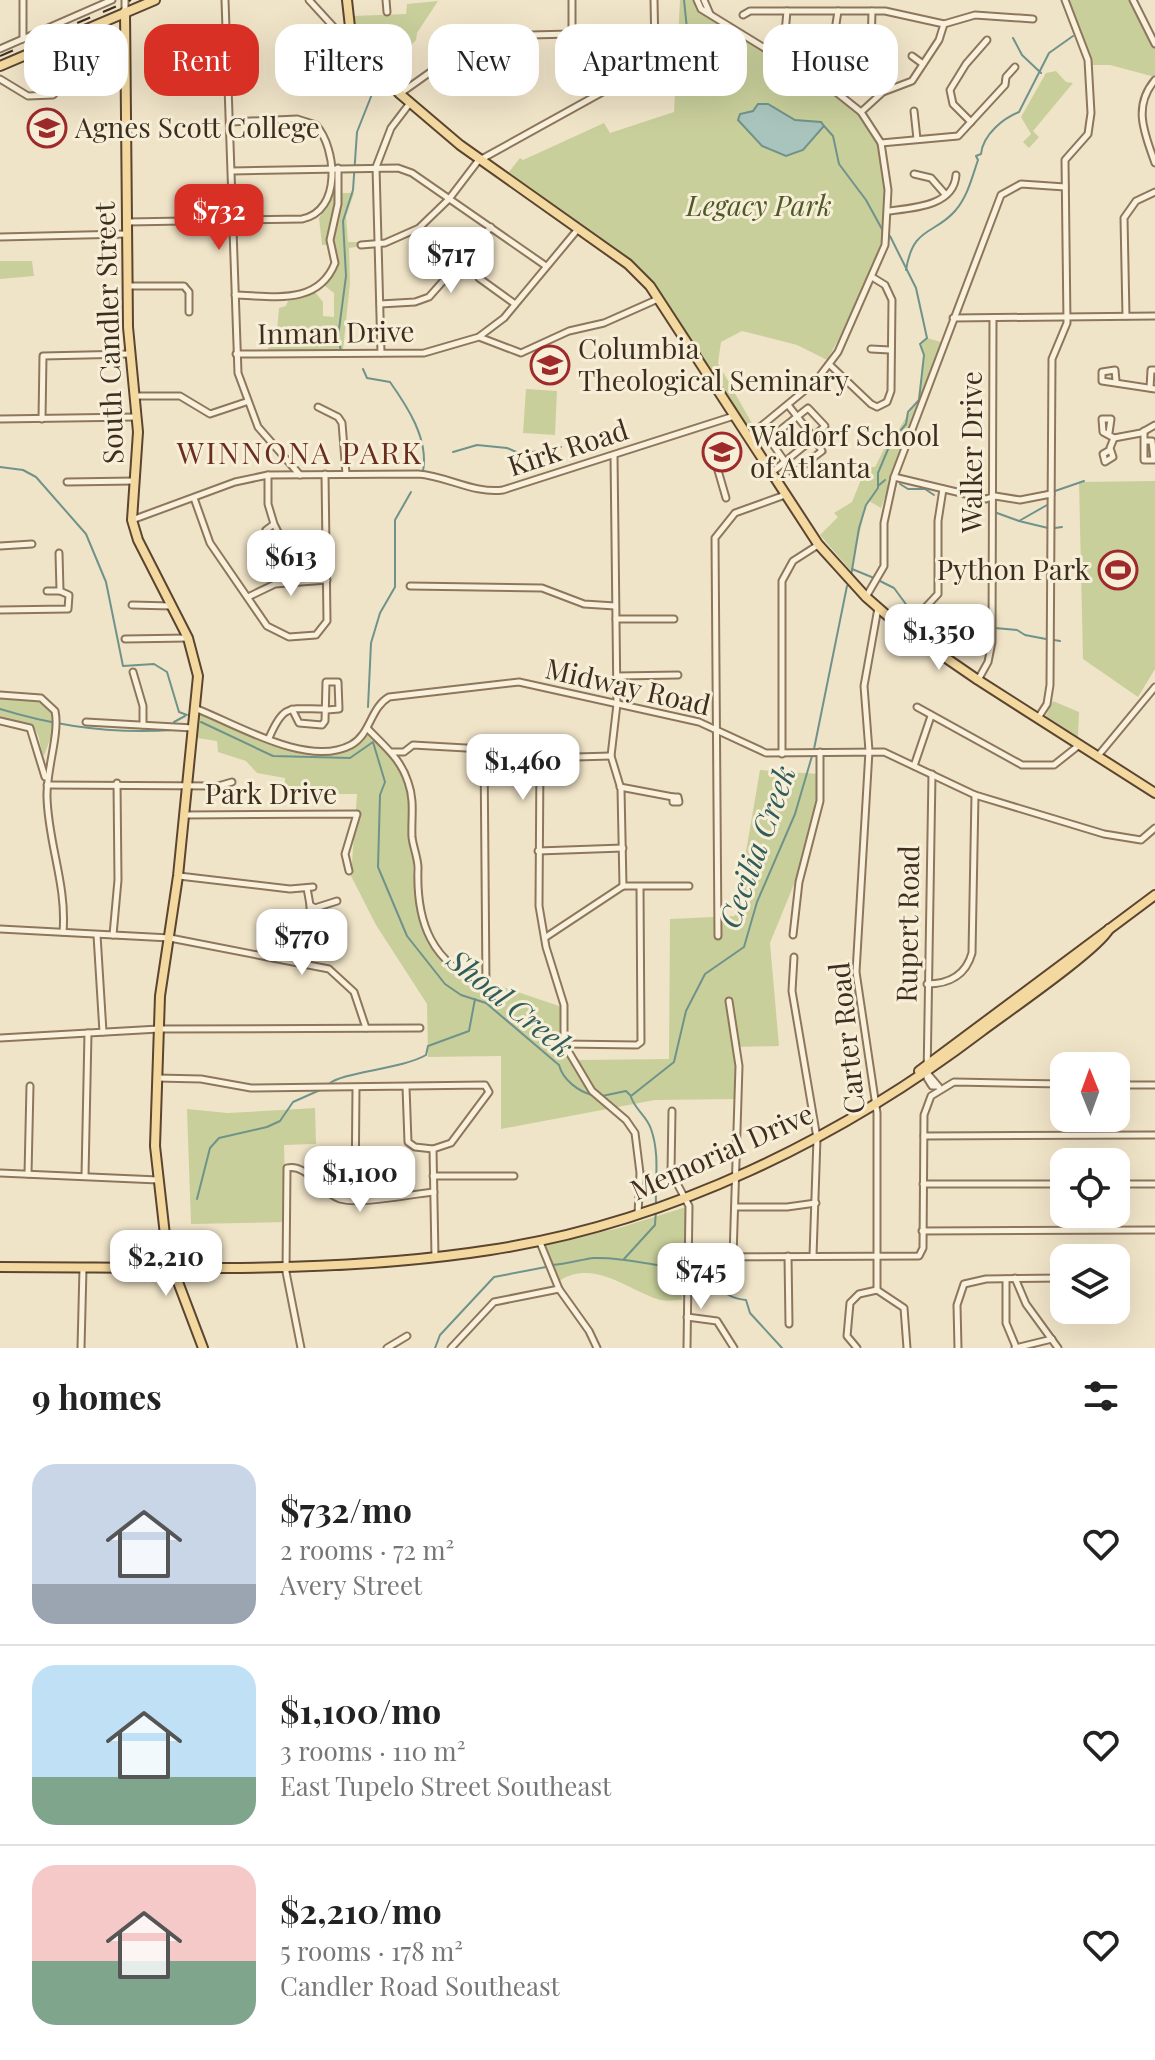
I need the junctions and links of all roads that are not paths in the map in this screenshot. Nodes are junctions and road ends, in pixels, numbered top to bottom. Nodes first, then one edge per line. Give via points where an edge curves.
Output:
1 (23, 0) edge
2 (112, 0) edge
3 (155, 0) edge
4 (225, 0) edge
5 (309, 0) edge
6 (347, 0) edge
7 (386, 0) edge
8 (572, 0) edge
9 (654, 0) edge
10 (697, 0) edge
11 (704, 0) edge
12 (1065, 0) edge
13 (1133, 0) edge
14 (124, 4) edge
15 (787, 11) junction
16 (838, 11) junction
17 (872, 11) junction
18 (387, 12) dead end
19 (710, 15) junction
20 (743, 15) dead end
21 (1033, 19) dead end
22 (90, 24) edge
23 (331, 24) edge
24 (348, 24) edge
25 (786, 24) edge
26 (836, 24) edge
27 (872, 24) edge
28 (944, 24) junction
29 (23, 39) junction
30 (987, 40) dead end
31 (1155, 44) edge
32 (763, 46) edge
33 (0, 49) edge
34 (24, 56) edge
35 (912, 56) dead end
36 (923, 64) junction
37 (3, 65) edge
38 (1015, 67) dead end
39 (0, 79) edge
40 (1155, 80) edge
41 (412, 85) edge
42 (24, 94) edge
43 (402, 96) edge
44 (841, 96) edge
45 (410, 103) junction
46 (914, 111) dead end
47 (861, 112) junction
48 (231, 122) junction
49 (971, 122) junction
50 (917, 139) junction
51 (881, 143) junction
52 (481, 159) junction
53 (1155, 163) edge
54 (376, 167) junction
55 (338, 168) junction
56 (330, 169) junction
57 (232, 171) junction
58 (914, 174) dead end
59 (956, 175) dead end
60 (1065, 187) junction
61 (1155, 192) edge
62 (945, 194) junction
63 (449, 199) junction
64 (889, 211) junction
65 (233, 220) junction
66 (127, 222) junction
67 (491, 227) junction
68 (579, 228) junction
69 (127, 234) junction
70 (0, 237) edge
71 (377, 243) junction
72 (361, 245) dead end
73 (546, 266) junction
74 (872, 277) junction
75 (479, 278) dead end
76 (128, 286) junction
77 (235, 295) junction
78 (659, 299) junction
79 (380, 304) junction
80 (515, 304) junction
81 (189, 312) dead end
82 (1126, 316) junction
83 (1155, 316) edge
84 (1067, 317) junction
85 (953, 318) junction
86 (993, 318) junction
87 (479, 337) junction
88 (871, 349) dead end
89 (890, 350) junction
90 (381, 353) junction
91 (129, 354) junction
92 (236, 354) junction
93 (830, 365) junction
94 (1155, 370) edge
95 (1116, 381) dead end
96 (1153, 389) edge
97 (134, 396) junction
98 (246, 402) junction
99 (788, 405) junction
100 (318, 407) dead end
101 (734, 416) junction
102 (798, 416) junction
103 (136, 417) junction
104 (0, 419) edge
105 (42, 419) junction
106 (1155, 425) edge
107 (1144, 431) junction
108 (748, 437) junction
109 (814, 437) junction
110 (1144, 441) dead end
111 (1110, 450) dead end
112 (614, 455) junction
113 (288, 462) junction
114 (783, 463) junction
115 (717, 467) dead end
116 (771, 473) junction
117 (325, 474) junction
118 (346, 474) junction
119 (268, 475) junction
120 (283, 475) junction
121 (300, 475) junction
122 (894, 477) junction
123 (135, 481) junction
124 (67, 482) dead end
125 (943, 489) junction
126 (1051, 494) junction
127 (785, 495) junction
128 (194, 498) junction
129 (726, 498) dead end
130 (992, 498) junction
131 (132, 520) junction
132 (274, 524) dead end
133 (32, 544) dead end
134 (818, 544) junction
135 (0, 546) edge
136 (59, 553) dead end
137 (327, 580) junction
138 (410, 586) dead end
139 (47, 591) dead end
140 (60, 591) junction
141 (248, 597) junction
142 (866, 597) junction
143 (132, 605) dead end
144 (172, 606) junction
145 (615, 606) junction
146 (878, 608) junction
147 (0, 610) edge
148 (616, 619) junction
149 (674, 619) dead end
150 (898, 625) junction
151 (188, 638) junction
152 (125, 639) dead end
153 (133, 672) dead end
154 (678, 675) dead end
155 (617, 676) junction
156 (978, 680) junction
157 (1155, 687) edge
158 (0, 695) edge
159 (617, 704) junction
160 (917, 707) dead end
161 (292, 709) junction
162 (325, 709) junction
163 (931, 716) junction
164 (195, 718) junction
165 (1037, 719) junction
166 (0, 721) edge
167 (86, 722) dead end
168 (143, 725) junction
169 (715, 728) junction
170 (368, 729) junction
171 (269, 738) junction
172 (1078, 746) junction
173 (484, 751) junction
174 (521, 751) dead end
175 (869, 751) junction
176 (392, 752) junction
177 (820, 752) junction
178 (782, 754) junction
179 (611, 756) junction
180 (1097, 758) junction
181 (914, 766) junction
182 (932, 774) junction
183 (232, 782) dead end
184 (117, 783) junction
185 (188, 784) junction
186 (47, 785) junction
187 (620, 787) junction
188 (1155, 793) edge
189 (975, 795) junction
190 (673, 797) dead end
191 (185, 815) junction
192 (1155, 828) edge
193 (623, 848) junction
194 (538, 851) junction
195 (349, 871) dead end
196 (178, 876) junction
197 (623, 886) junction
198 (689, 886) dead end
199 (640, 887) junction
200 (1155, 895) edge
201 (337, 901) dead end
202 (0, 929) edge
203 (63, 932) junction
204 (97, 935) junction
205 (113, 935) junction
206 (793, 935) dead end
207 (718, 936) dead end
208 (546, 937) junction
209 (170, 938) junction
210 (794, 957) dead end
211 (927, 984) junction
212 (729, 1001) dead end
213 (366, 1028) junction
214 (420, 1028) dead end
215 (159, 1029) junction
216 (103, 1032) junction
217 (88, 1033) junction
218 (0, 1038) edge
219 (564, 1044) junction
220 (927, 1070) junction
221 (157, 1078) junction
222 (1050, 1084) edge
223 (1130, 1085) edge
224 (1155, 1085) edge
225 (30, 1086) dead end
226 (406, 1087) junction
227 (938, 1087) junction
228 (356, 1088) junction
229 (876, 1103) junction
230 (672, 1111) dead end
231 (1155, 1135) edge
232 (924, 1136) junction
233 (817, 1138) junction
234 (433, 1149) junction
235 (0, 1173) edge
236 (28, 1174) junction
237 (85, 1176) junction
238 (433, 1176) junction
239 (514, 1176) dead end
240 (736, 1177) junction
241 (158, 1180) junction
242 (923, 1184) junction
243 (1050, 1184) edge
244 (1130, 1184) edge
245 (1155, 1184) edge
246 (434, 1192) junction
247 (683, 1198) junction
248 (355, 1200) junction
249 (816, 1203) junction
250 (735, 1207) junction
251 (638, 1215) junction
252 (1155, 1230) edge
253 (922, 1231) junction
254 (539, 1240) junction
255 (788, 1256) junction
256 (813, 1256) junction
257 (876, 1256) junction
258 (435, 1257) junction
259 (687, 1257) junction
260 (733, 1257) junction
261 (287, 1265) junction
262 (0, 1267) edge
263 (83, 1267) junction
264 (172, 1268) junction
265 (1015, 1278) junction
266 (1050, 1278) edge
267 (1006, 1279) junction
268 (559, 1289) junction
269 (877, 1290) junction
270 (687, 1317) junction
271 (789, 1324) dead end
272 (407, 1336) dead end
273 (1052, 1339) junction
274 (81, 1348) edge
275 (203, 1348) edge
276 (301, 1348) edge
277 (387, 1348) edge
278 (451, 1348) edge
279 (597, 1348) edge
280 (687, 1348) edge
281 (734, 1348) edge
282 (857, 1348) edge
283 (907, 1348) edge
284 (958, 1348) edge
285 (1015, 1348) edge
286 (1058, 1348) edge

1 - 29 street
2 - 29 street
3 - 14 main road
4 - 48 street
5 - 23 street
6 - 24 main road
7 - 18 street
8 - 41 street via 572,34 481,36
9 - 52 street via 655,49 646,68
10 - 19 street
11 - 19 street
12 - 60 street via 1088,60 1091,113 1088,134 1065,160
13 - 31 street
14 - 22 main road
14 - 66 main road, South Candler Street
15 - 16 street
15 - 20 street
15 - 25 street
16 - 17 street
16 - 26 street
17 - 27 street
17 - 28 street
19 - 32 street
21 - 28 street via 975,15
28 - 36 street
29 - 33 street
30 - 49 street via 950,90 953,104
34 - 37 main road
35 - 36 street
36 - 47 street via 909,84 883,92
38 - 49 street
39 - 42 street
40 - 53 street via 1146,90 1142,111
43 - 45 main road
44 - 47 street
45 - 52 main road
45 - 54 street via 391,128
46 - 50 street
47 - 51 street
48 - 56 street via 306,120 323,133
48 - 57 street
49 - 50 street via 958,136
50 - 51 street
51 - 64 street
52 - 63 street
52 - 68 main road
54 - 55 street
54 - 63 street via 412,173
54 - 71 street
55 - 56 street
55 - 77 street via 338,204 330,233 335,263 326,281 301,296
56 - 57 street
56 - 65 street via 329,199 311,217
57 - 65 street
58 - 62 street via 931,178
59 - 62 street
60 - 84 street
60 - 85 street via 1021,184 1004,190
61 - 82 street via 1136,201 1124,218
62 - 64 street via 931,204
63 - 67 street
63 - 71 street via 419,228
64 - 74 street via 888,233
65 - 66 street
65 - 77 street
66 - 69 main road, South Candler Street
67 - 73 street
67 - 79 street via 429,297
68 - 73 street
68 - 78 main road via 639,273
69 - 70 street
69 - 76 main road, South Candler Street
71 - 72 street
71 - 79 street
73 - 80 street
74 - 89 street via 885,285 892,300
74 - 93 street
75 - 80 street
76 - 81 street via 184,286
76 - 91 main road, South Candler Street
77 - 92 street
78 - 87 street via 521,353
78 - 101 main road
79 - 90 street
80 - 87 street
82 - 83 street
82 - 84 street
84 - 86 street
84 - 126 street via 1052,359
85 - 86 street
85 - 122 street
86 - 130 street, Walker Drive
87 - 90 street, Inman Drive via 424,353
88 - 89 street
89 - 93 street via 889,397 877,407
90 - 92 street, Inman Drive
91 - 97 main road, South Candler Street
91 - 105 street via 43,356
92 - 98 street
93 - 99 street
94 - 96 street
95 - 96 street
97 - 98 street via 180,396 210,414
97 - 103 main road, South Candler Street
98 - 113 street via 258,427
99 - 102 street
99 - 108 street
100 - 118 street via 342,423
101 - 108 main road
101 - 112 street, Kirk Road
102 - 109 street
102 - 109 street via 810,408 824,424
102 - 114 street via 769,439
103 - 105 street
103 - 123 main road, South Candler Street
104 - 105 street
106 - 107 street
107 - 110 street
107 - 111 street via 1112,435
108 - 116 main road
109 - 114 street
109 - 114 street via 822,451 793,473
112 - 118 street, Kirk Road via 493,491 434,475
112 - 145 street
113 - 120 street
113 - 121 street
114 - 116 street
115 - 129 street
116 - 127 main road
117 - 118 street, Kirk Road
117 - 121 street, Kirk Road
117 - 137 street
119 - 120 street, Kirk Road
119 - 128 street, Kirk Road
119 - 132 street
120 - 121 street, Kirk Road
122 - 125 street
122 - 142 street via 884,523 884,566
123 - 124 street
123 - 131 main road, South Candler Street
125 - 130 street
125 - 150 street via 938,594
126 - 130 street
126 - 165 street via 1050,685
127 - 134 main road
127 - 169 street via 735,513 715,538
128 - 131 street, Kirk Road
128 - 141 street via 210,543
130 - 156 street, Walker Drive via 992,650
131 - 144 main road, South Candler Street
133 - 135 street
134 - 142 main road
134 - 178 street via 793,561 782,581
136 - 140 street
137 - 141 street via 267,586
137 - 141 street via 327,621 316,635 278,634
138 - 145 street via 542,588 584,604
139 - 140 street
140 - 147 street via 69,595 68,609
142 - 146 main road
143 - 144 street
144 - 151 main road, South Candler Street
145 - 148 street
146 - 150 main road
146 - 175 street, Carter Road via 864,686
148 - 149 street
148 - 155 street
150 - 156 main road
151 - 152 street
151 - 164 main road, South Candler Street via 197,663
153 - 168 street
154 - 155 street
155 - 159 street
156 - 165 main road
157 - 180 street
158 - 186 street via 37,697 53,707 57,720
159 - 169 street, Midway Road
159 - 170 street, Midway Road via 503,683 389,697 377,707
159 - 179 street
160 - 163 street
161 - 162 street
161 - 162 street via 296,722 309,726 324,723
161 - 171 street via 279,715
162 - 162 street via 339,706 338,682 326,682
163 - 172 street via 1022,765 1054,765
163 - 181 street
164 - 168 street, Midway Road via 174,727
164 - 171 street, Midway Road
164 - 185 main road, South Candler Street
165 - 172 main road
166 - 186 street via 30,728
167 - 168 street, Midway Road
169 - 178 street, Midway Road via 766,753
169 - 207 street
170 - 171 street, Midway Road via 351,745 306,753
170 - 176 street
172 - 180 main road
173 - 174 street
173 - 176 street via 413,745
173 - 176 street via 486,984 463,974 441,955 422,920 416,897 412,798
175 - 177 street, Midway Road
175 - 181 street, Midway Road
175 - 229 street, Carter Road via 856,972
177 - 178 street, Midway Road
177 - 206 street via 820,801 799,882
179 - 187 street
179 - 194 street via 540,758
180 - 188 main road
181 - 182 street, Midway Road
182 - 189 street, Midway Road
182 - 211 street, Rupert Road
183 - 185 street
184 - 185 street
184 - 186 street
184 - 205 street
185 - 191 main road, South Candler Street
186 - 203 street via 64,893
187 - 190 street
187 - 193 street
189 - 192 street, Midway Road via 1120,837 1144,840
189 - 211 street via 972,953 961,974
191 - 195 street, Park Drive via 357,814 345,854
191 - 196 main road, South Candler Street
193 - 194 street
193 - 197 street
194 - 208 street via 539,906
196 - 201 street via 310,887 312,906
196 - 209 main road, South Candler Street
197 - 199 street
197 - 208 street
198 - 199 street
199 - 219 street via 641,1042
200 - 220 main road, Memorial Drive
202 - 203 street
203 - 204 street
204 - 205 street
204 - 216 street
205 - 209 street
208 - 219 street via 564,1005
209 - 213 street via 335,971 354,992
209 - 215 main road, South Candler Street
210 - 233 street via 792,991
211 - 220 street, Rupert Road
212 - 240 street via 739,1066
213 - 214 street
213 - 215 street
215 - 216 street
215 - 221 main road, South Candler Street
216 - 217 street
217 - 218 street
217 - 237 street
219 - 251 street via 596,1096 635,1133
220 - 227 street via 932,1086
220 - 229 main road, Memorial Drive
221 - 228 street via 251,1088
221 - 241 main road, South Candler Street
222 - 227 street via 960,1082
223 - 224 street
225 - 236 street
226 - 228 street
226 - 234 street via 408,1142
226 - 234 street via 485,1085 488,1097 451,1143
227 - 232 street via 926,1104
228 - 248 street
229 - 233 main road, Memorial Drive
229 - 257 street, Carter Road
230 - 247 street via 671,1172
231 - 232 street
232 - 242 street
233 - 240 main road, Memorial Drive
233 - 249 street
234 - 238 street
235 - 236 street
236 - 237 street
237 - 241 street
238 - 239 street
238 - 246 street
240 - 247 main road, Memorial Drive
240 - 250 street
241 - 264 main road, South Candler Street
242 - 243 street
242 - 253 street
244 - 245 street
246 - 248 street
246 - 258 street
247 - 251 main road, Memorial Drive
247 - 259 street via 689,1206
248 - 261 street via 335,1197 296,1167 285,1170
249 - 250 street
249 - 256 street
250 - 260 street
251 - 254 main road, Memorial Drive
252 - 253 street
253 - 257 street via 921,1255
254 - 258 main road, Memorial Drive
254 - 268 street
255 - 256 street
255 - 260 street
255 - 271 street
256 - 257 street
257 - 269 street, Carter Road
258 - 261 main road, Memorial Drive
259 - 260 street
259 - 270 street
261 - 264 main road, Memorial Drive
261 - 276 street
262 - 263 main road, Memorial Drive
263 - 264 main road, Memorial Drive
263 - 274 street
264 - 275 main road, South Candler Street
265 - 266 street
265 - 267 street
265 - 273 street via 1026,1304
267 - 284 street via 964,1284 957,1305
267 - 285 street via 1006,1323
268 - 278 street via 494,1302
268 - 279 street
269 - 282 street via 859,1294 850,1303 847,1336
269 - 283 street via 904,1308
270 - 280 street
270 - 281 street via 717,1321
272 - 277 street
273 - 285 street
273 - 286 street

